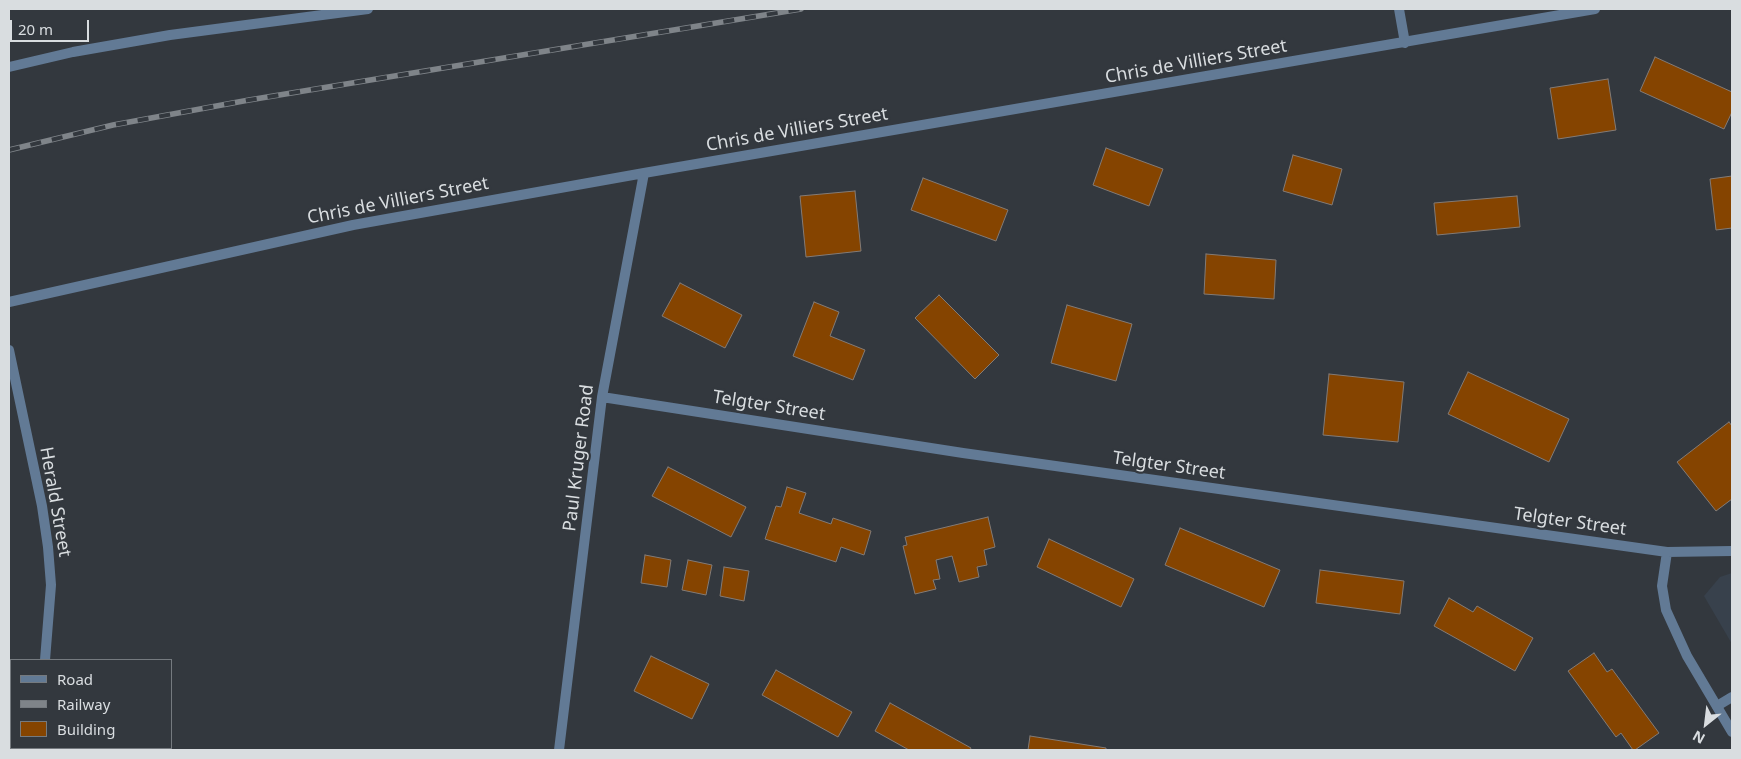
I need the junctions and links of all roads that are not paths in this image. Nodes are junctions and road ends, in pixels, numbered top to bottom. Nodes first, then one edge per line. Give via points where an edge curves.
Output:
1 (368, 9) edge
2 (1399, 9) edge
3 (1595, 9) edge
4 (1405, 42) junction
5 (9, 67) edge
6 (644, 172) junction
7 (9, 302) edge
8 (9, 350) edge
9 (602, 397) junction
10 (1732, 551) edge
11 (1666, 552) junction
12 (45, 659) edge
13 (1732, 697) edge
14 (1717, 706) junction
15 (1732, 732) edge
16 (559, 750) edge

1 - 5 street via 170,36 73,52
2 - 4 street
3 - 4 street, Chris de Villiers Street
4 - 6 street, Chris de Villiers Street
6 - 7 street, Chris de Villiers Street via 352,225
6 - 9 street, Paul Kruger Road
8 - 12 street, Herald Street via 48,547 51,586
9 - 11 street, Telgter Street via 963,453
9 - 16 street, Paul Kruger Road
10 - 11 street, Telgter Street
11 - 14 street via 1662,586 1666,610 1687,656
13 - 14 street
14 - 15 street

